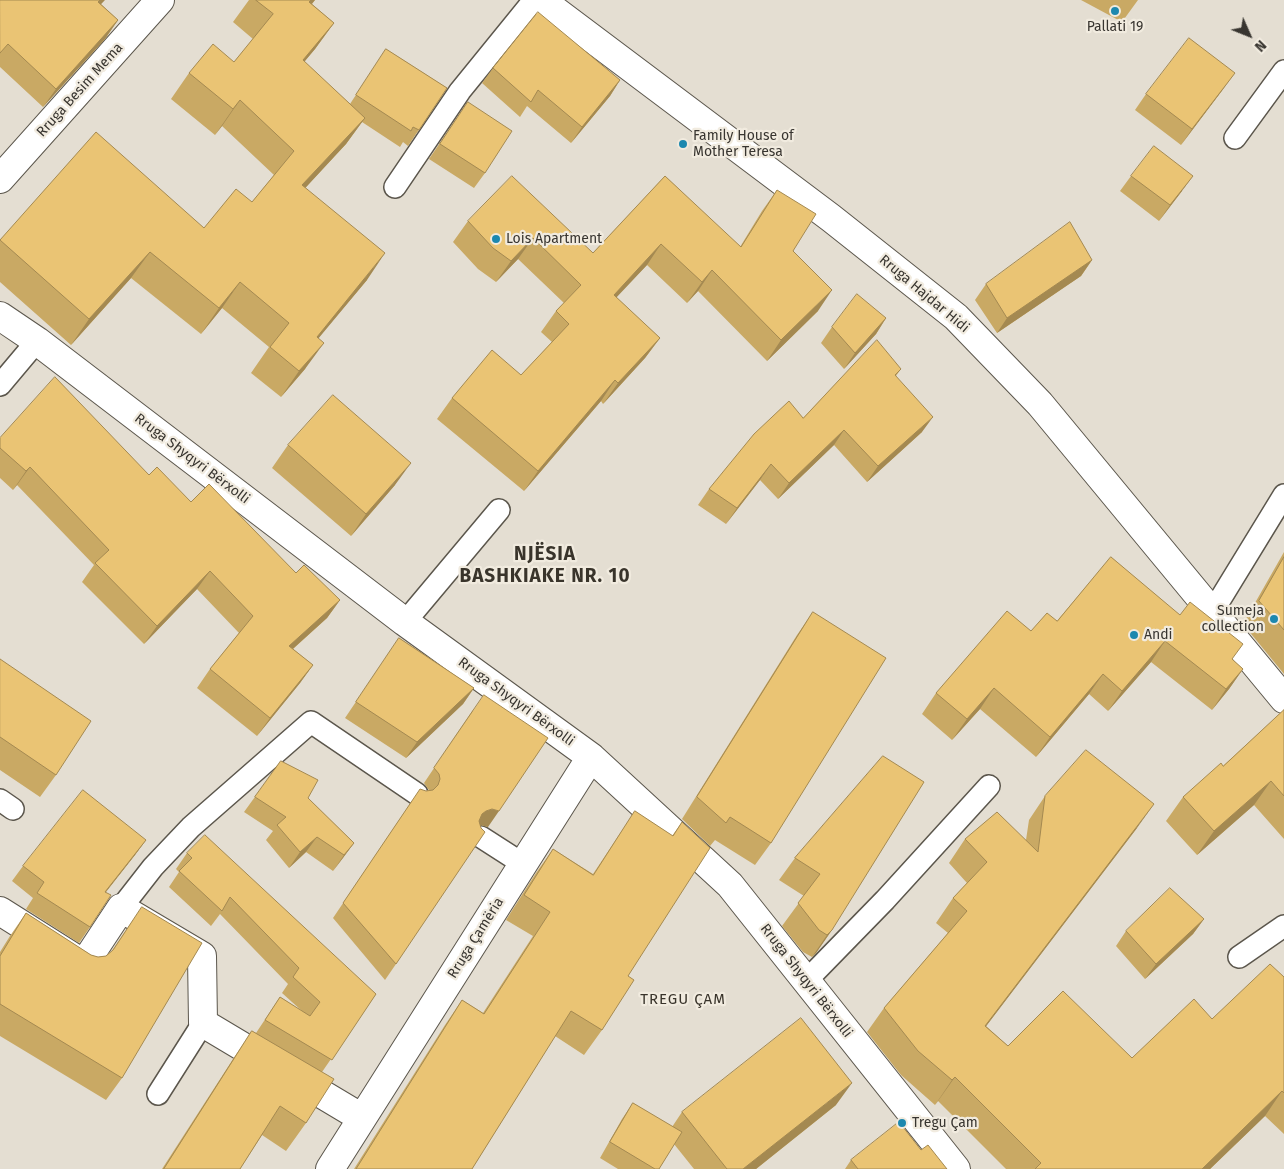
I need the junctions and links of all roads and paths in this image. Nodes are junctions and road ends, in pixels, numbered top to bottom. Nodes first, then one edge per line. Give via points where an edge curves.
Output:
1 (160, 0) edge
2 (534, 0) edge
3 (541, 0) edge
4 (1284, 71) edge
5 (1235, 138) dead end
6 (0, 179) edge
7 (395, 187) dead end
8 (0, 316) edge
9 (37, 341) junction
10 (0, 385) edge
11 (1284, 495) edge
12 (499, 510) dead end
13 (1213, 611) junction
14 (405, 622) junction
15 (1284, 699) edge
16 (591, 757) junction
17 (989, 786) dead end
18 (417, 794) edge
19 (481, 837) edge
20 (523, 864) junction
21 (121, 908) junction
22 (0, 911) edge
23 (1284, 926) edge
24 (1239, 957) dead end
25 (806, 981) junction
26 (203, 1023) junction
27 (158, 1094) dead end
28 (362, 1118) junction
29 (330, 1169) edge
30 (956, 1169) edge

1 - 6 street, Rruga Besim Mema
2 - 7 lane via 460,91
3 - 13 street, Rruga Hajdar Hidi via 831,218 956,317 1040,404
4 - 5 lane
8 - 9 street, Rruga Shyqyri Bërxolli
9 - 10 lane
9 - 14 street, Rruga Shyqyri Bërxolli
11 - 13 lane
12 - 14 lane
13 - 15 street, Rruga Hajdar Hidi
14 - 16 street, Rruga Shyqyri Bërxolli
16 - 20 street, Rruga Çamëria
16 - 25 street, Rruga Shyqyri Bërxolli via 730,885
17 - 25 lane via 886,900
18 - 21 lane via 311,722 191,827 153,867
19 - 20 lane
20 - 28 street, Rruga Çamëria
21 - 22 street via 84,964
21 - 26 street via 202,956
23 - 24 lane
25 - 30 street, Rruga Shyqyri Bërxolli
26 - 27 lane
26 - 28 street
28 - 29 street, Rruga Çamëria

